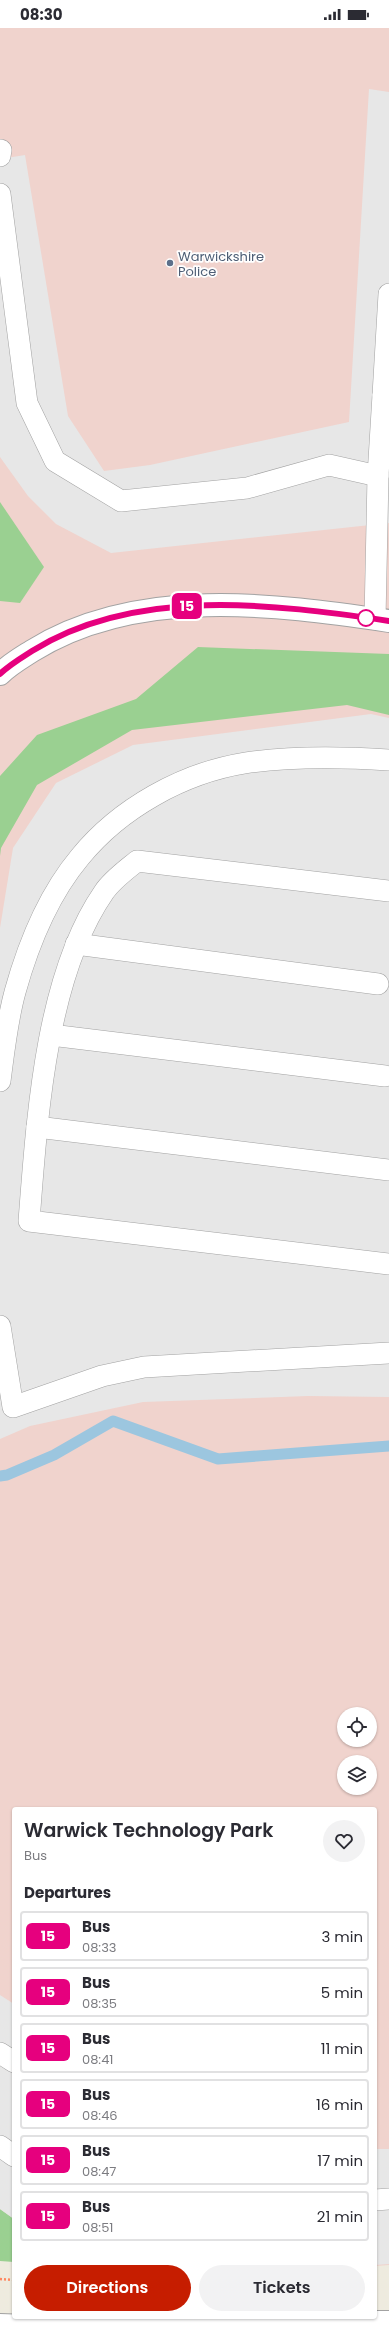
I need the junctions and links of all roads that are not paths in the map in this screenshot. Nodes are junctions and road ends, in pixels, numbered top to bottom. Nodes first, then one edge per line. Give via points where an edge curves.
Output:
1 (0, 194) edge
2 (389, 294) edge
3 (386, 395) edge
4 (378, 476) junction
5 (382, 620) edge
6 (0, 674) edge
7 (389, 760) edge
8 (389, 891) edge
9 (76, 944) junction
10 (378, 984) dead end
11 (51, 1035) junction
12 (385, 1076) dead end
13 (0, 1081) edge
14 (37, 1127) junction
15 (389, 1170) edge
16 (389, 1264) edge
17 (0, 1326) edge
18 (389, 1354) edge
19 (6, 1408) edge
20 (0, 2052) edge
21 (12, 2061) edge
22 (0, 2146) edge
23 (12, 2155) edge
24 (389, 2199) edge
25 (377, 2200) edge
26 (389, 2322) edge
27 (0, 2325) edge

1 - 4 lane via 27,403 55,461 121,501 247,488 329,466
2 - 3 lane
3 - 4 lane
4 - 5 lane
5 - 6 street via 306,609 186,606 111,618 76,629 45,644
7 - 13 lane via 313,758 244,763 182,782 155,795 117,820 80,856 63,880 34,938 21,972 10,1015
8 - 9 lane via 137,860 104,891
9 - 10 lane
9 - 11 lane via 62,985
11 - 12 lane
11 - 14 lane
14 - 15 lane
14 - 16 lane via 29,1221
17 - 19 lane
18 - 19 lane via 144,1367 102,1376
20 - 21 lane
22 - 23 lane
24 - 25 lane
26 - 27 street via 247,2322 136,2330

